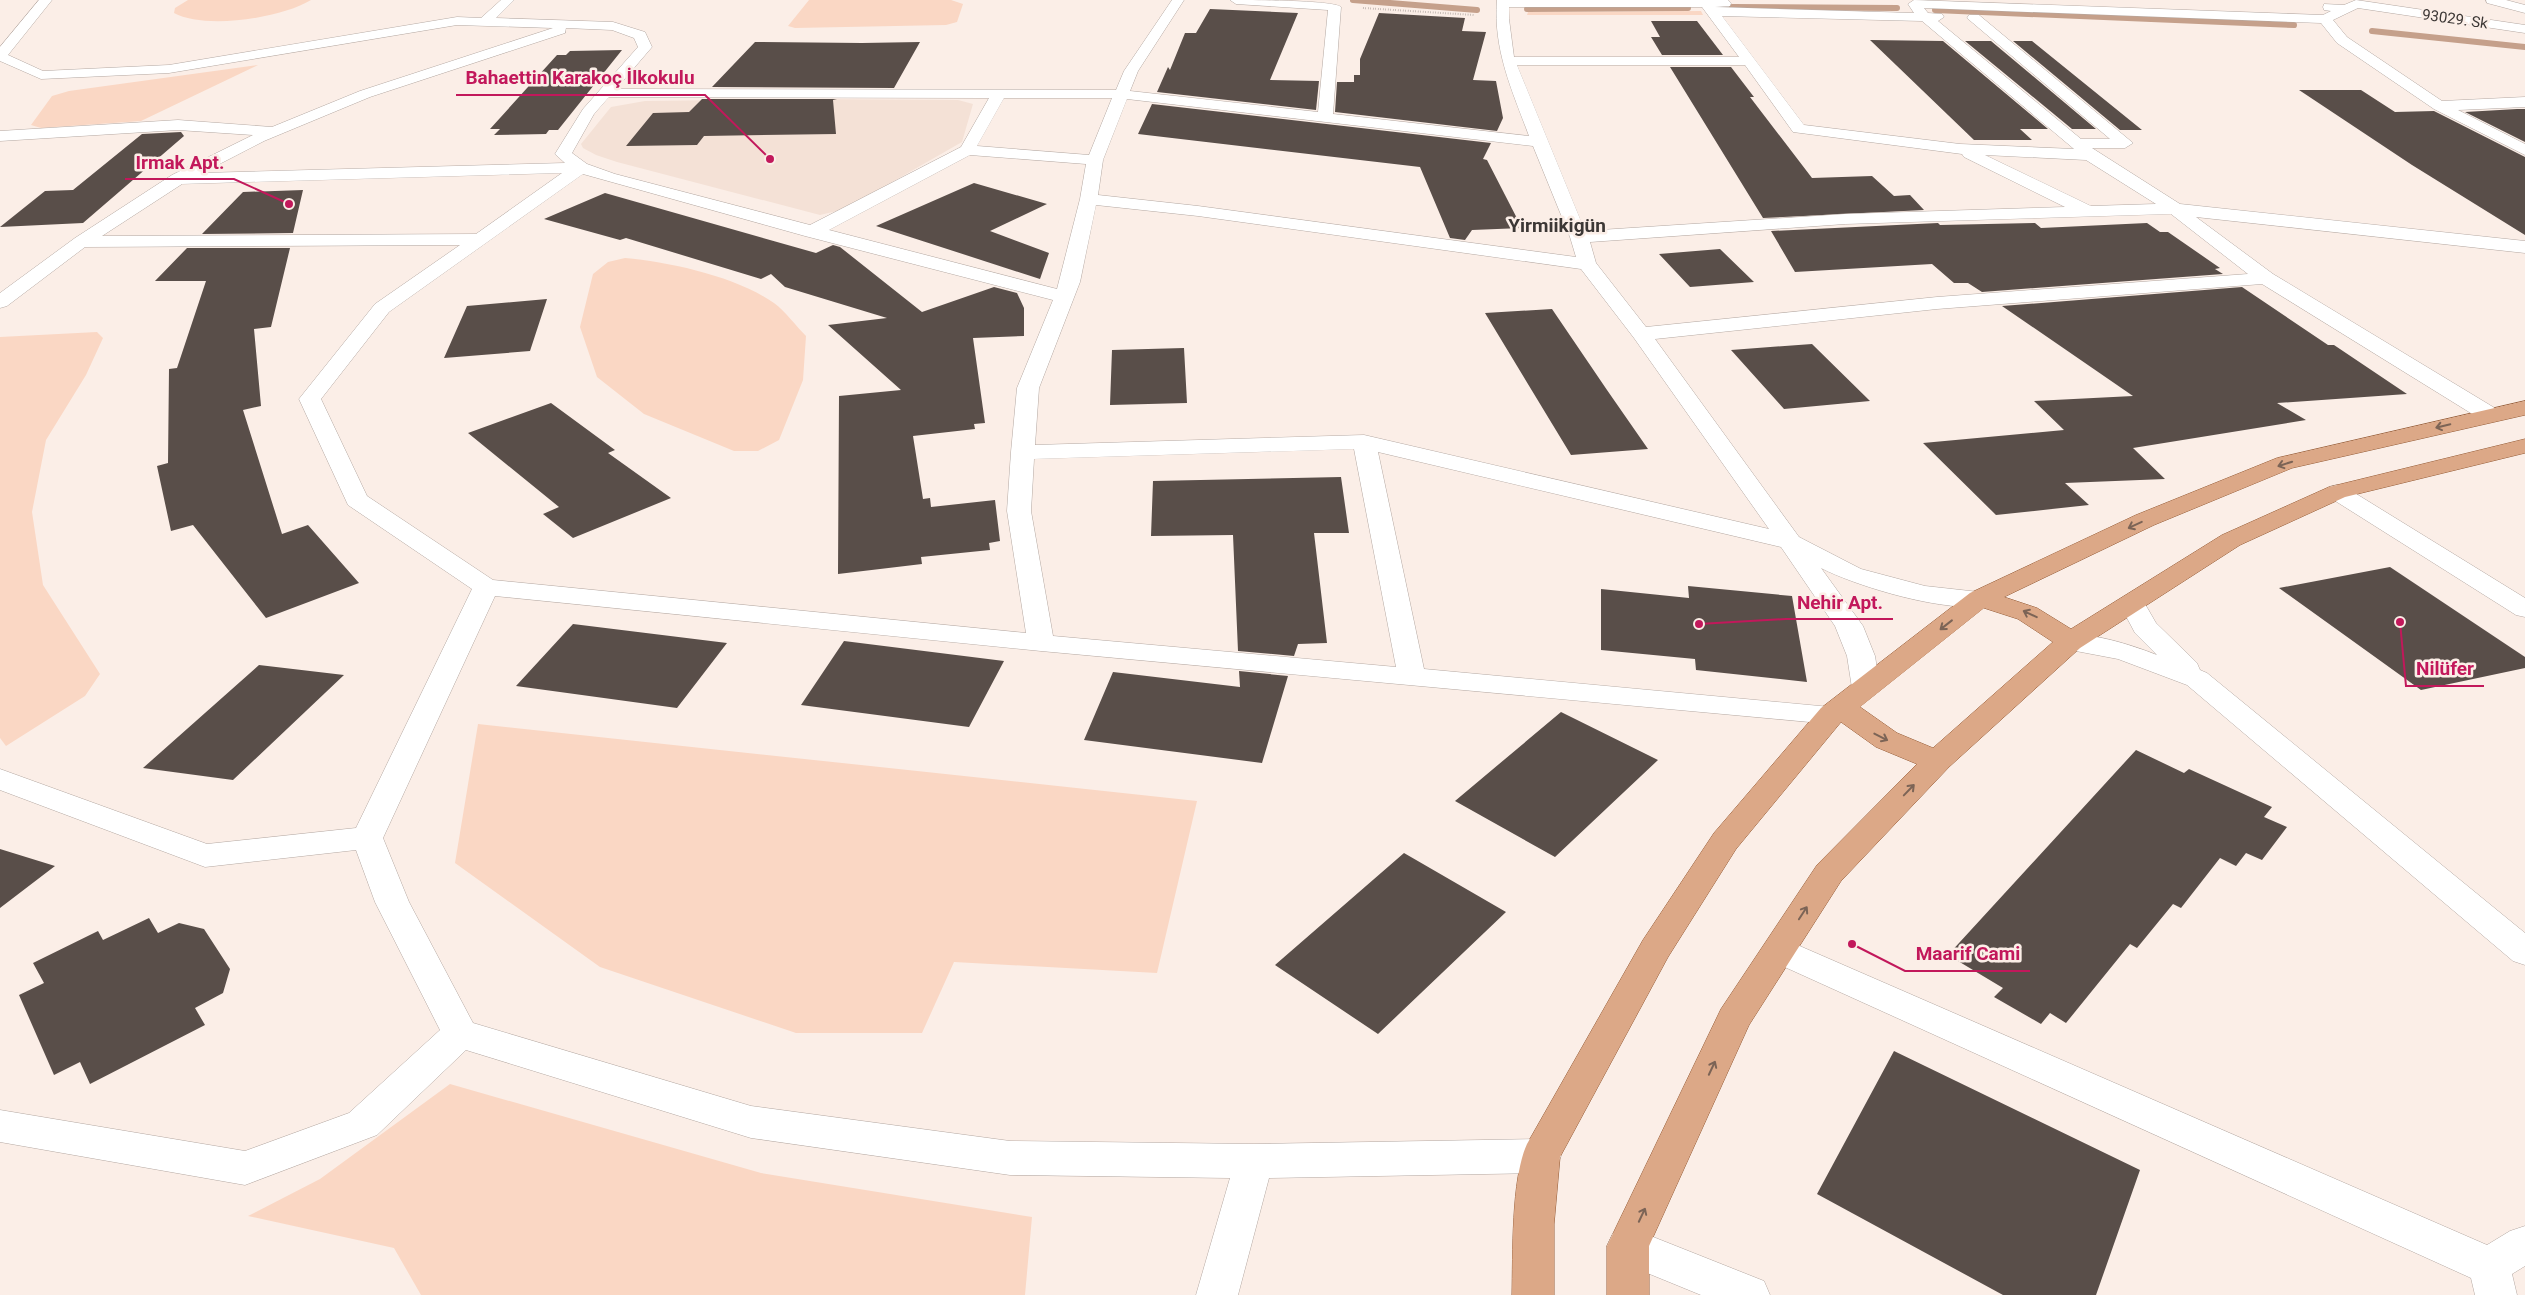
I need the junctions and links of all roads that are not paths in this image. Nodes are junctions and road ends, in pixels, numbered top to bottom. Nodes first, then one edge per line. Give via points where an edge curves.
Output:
1 (46, 0) edge
2 (508, 0) edge
3 (1178, 0) edge
4 (1236, 0) edge
5 (2492, 0) edge
6 (2323, 2) edge
7 (1503, 6) edge
8 (1920, 6) edge
9 (2351, 7) junction
10 (1710, 8) junction
11 (2525, 9) edge
12 (1974, 18) junction
13 (2325, 19) junction
14 (484, 22) junction
15 (576, 25) junction
16 (2525, 29) edge
17 (2335, 32) junction
18 (0, 56) edge
19 (1508, 61) junction
20 (1750, 61) junction
21 (604, 93) junction
22 (999, 94) junction
23 (1121, 94) junction
24 (2525, 102) edge
25 (2439, 106) junction
26 (1325, 118) junction
27 (275, 131) junction
28 (3, 138) edge
29 (1541, 142) junction
30 (2077, 144) junction
31 (967, 150) junction
32 (1960, 150) junction
33 (2525, 150) edge
34 (2090, 155) junction
35 (1095, 160) junction
36 (581, 168) junction
37 (178, 179) junction
38 (1089, 199) junction
39 (2176, 209) junction
40 (2089, 212) junction
41 (811, 232) junction
42 (1580, 237) junction
43 (480, 239) junction
44 (82, 242) junction
45 (2525, 247) edge
46 (1587, 264) junction
47 (2266, 278) junction
48 (1064, 297) junction
49 (0, 302) edge
50 (1641, 334) junction
51 (2525, 408) edge
52 (2490, 415) junction
53 (1364, 442) junction
54 (2525, 446) edge
55 (1023, 452) junction
56 (2337, 492) junction
57 (1790, 542) junction
58 (486, 587) junction
59 (1979, 598) junction
60 (2132, 603) junction
61 (2525, 609) edge
62 (2070, 642) junction
63 (1041, 643) junction
64 (1412, 677) junction
65 (2197, 679) junction
66 (1866, 688) junction
67 (1837, 711) junction
68 (1938, 760) junction
69 (0, 780) edge
70 (367, 838) junction
71 (1779, 950) junction
72 (2525, 952) edge
73 (460, 1034) junction
74 (0, 1126) edge
75 (1540, 1156) junction
76 (1254, 1160) junction
77 (2525, 1244) edge
78 (1628, 1246) junction
79 (2493, 1280) edge
80 (1217, 1295) edge
81 (1533, 1295) edge
82 (1628, 1295) edge
83 (1749, 1295) edge

1 - 18 street
2 - 14 street
3 - 23 street via 1130,71
4 - 26 street via 1335,7
5 - 11 street
6 - 9 street, 93029. Sk
7 - 10 street
7 - 19 street
8 - 10 street
8 - 12 street
8 - 13 street
8 - 30 street
9 - 13 street
9 - 16 street, 93029. Sk
10 - 20 street
12 - 17 street
12 - 30 street via 2125,143
13 - 17 street
14 - 15 street
14 - 18 street via 456,21 169,69 41,75
15 - 21 street via 613,26 640,34 645,47
15 - 27 street via 365,94
17 - 25 street
19 - 20 street
19 - 29 street
20 - 32 street via 1799,129
21 - 22 street
21 - 36 street via 588,112 563,154
22 - 23 street
22 - 31 street
23 - 26 street
23 - 35 street
24 - 25 street
25 - 33 street
26 - 29 street
27 - 28 street via 178,125
27 - 37 street
29 - 42 street
30 - 34 street
31 - 35 street
31 - 41 street
32 - 34 street
32 - 40 street
34 - 39 street
35 - 38 street
36 - 37 street
36 - 41 street
36 - 43 street
37 - 44 street
38 - 46 street
38 - 48 street
39 - 40 street
39 - 45 street
39 - 47 street
40 - 42 street via 1845,219
41 - 48 street
42 - 46 street
43 - 44 street
43 - 58 street via 382,308 310,398 357,500
44 - 49 street
46 - 50 street
47 - 50 street via 1937,304
47 - 52 street
48 - 55 street via 1028,388
50 - 57 street
51 - 52 main road
52 -> 59 main road via 2285,463 2145,520
53 - 55 street
53 - 57 street
53 - 64 street
54 - 56 main road
55 - 63 street via 1019,511
56 - 60 main road via 2231,540
56 - 61 street
57 - 59 street via 1852,574 1923,594
57 - 66 street via 1849,626 1861,656
58 - 63 street
58 - 70 street
62 -> 59 main road via 2046,622 2011,606
59 -> 66 main road
60 - 62 main road
60 - 65 street via 2145,627
62 - 65 street via 2124,652
62 - 68 main road
63 - 64 street
64 - 67 street
65 - 72 street
66 - 67 main road
67 -> 68 main road via 1907,750
67 - 75 main road via 1725,841 1656,949
71 -> 68 main road via 1829,873
69 - 70 street via 205,856
70 - 73 street via 392,902
78 -> 71 main road via 1734,1020
71 - 79 street
73 - 74 street via 363,1124 244,1168
73 - 76 street via 752,1122 1010,1158
75 - 76 street
75 - 81 main road via 1534,1224
76 - 80 street
77 - 79 street
78 - 82 main road
78 - 83 street

